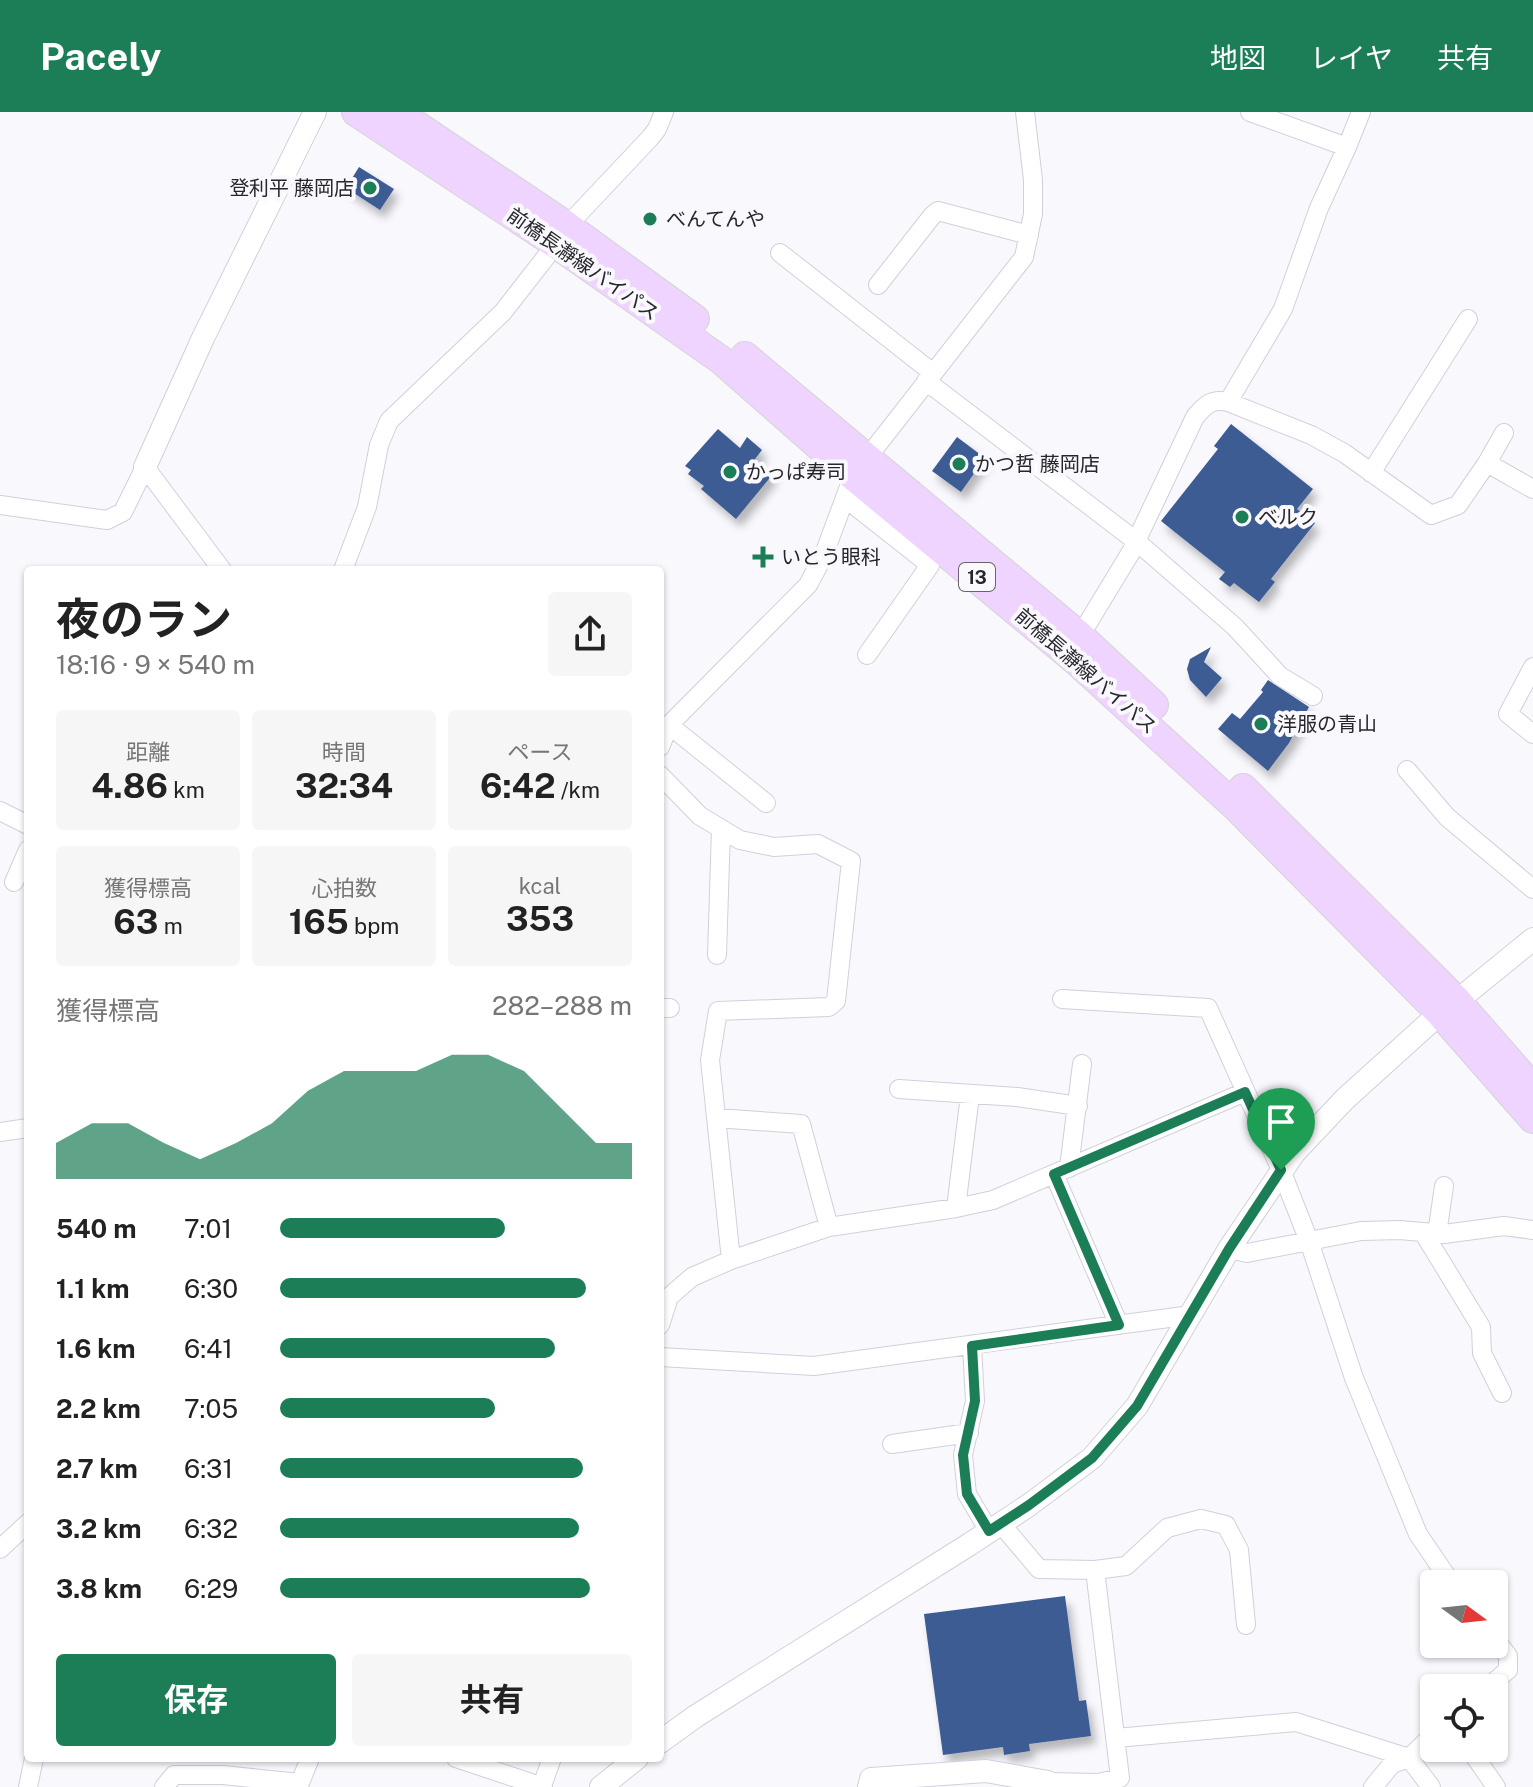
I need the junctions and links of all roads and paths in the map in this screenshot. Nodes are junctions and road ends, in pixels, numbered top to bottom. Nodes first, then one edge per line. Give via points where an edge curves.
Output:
1 (315, 112) edge
2 (356, 112) edge
3 (397, 112) edge
4 (664, 112) edge
5 (1025, 112) edge
6 (1250, 112) edge
7 (1361, 112) edge
8 (1347, 147) junction
9 (562, 235) junction
10 (1029, 235) junction
11 (780, 253) dead end
12 (878, 285) dead end
13 (1468, 319) dead end
14 (929, 377) junction
15 (1228, 402) junction
16 (1504, 433) dead end
17 (1487, 463) junction
18 (145, 467) junction
19 (1371, 473) junction
20 (854, 477) junction
21 (1533, 489) edge
22 (0, 505) edge
23 (1136, 541) junction
24 (219, 566) edge
25 (345, 566) edge
26 (1080, 636) junction
27 (867, 655) dead end
28 (1533, 667) edge
29 (1313, 696) dead end
30 (669, 725) junction
31 (1533, 734) edge
32 (664, 737) edge
33 (1407, 770) dead end
34 (664, 779) edge
35 (766, 803) dead end
36 (0, 811) edge
37 (24, 823) edge
38 (721, 829) junction
39 (24, 859) edge
40 (14, 882) dead end
41 (1533, 889) edge
42 (1533, 939) edge
43 (717, 955) dead end
44 (1062, 999) dead end
45 (1449, 1007) junction
46 (1082, 1064) dead end
47 (1533, 1088) edge
48 (899, 1089) dead end
49 (1245, 1092) junction
50 (970, 1095) junction
51 (1078, 1106) junction
52 (716, 1118) junction
53 (1533, 1119) edge
54 (24, 1129) edge
55 (0, 1132) edge
56 (1281, 1170) junction
57 (1061, 1171) junction
58 (1444, 1186) dead end
59 (956, 1208) junction
60 (829, 1227) junction
61 (1533, 1230) edge
62 (1430, 1233) junction
63 (1309, 1241) junction
64 (1229, 1249) junction
65 (731, 1260) junction
66 (664, 1313) edge
67 (1191, 1315) junction
68 (1119, 1325) junction
69 (972, 1346) junction
70 (664, 1361) edge
71 (1502, 1393) dead end
72 (969, 1433) junction
73 (892, 1444) dead end
74 (24, 1527) edge
75 (995, 1528) junction
76 (0, 1549) edge
77 (1095, 1570) junction
78 (1442, 1570) edge
79 (1246, 1625) dead end
80 (1116, 1738) junction
81 (664, 1739) edge
82 (1420, 1747) edge
83 (1409, 1758) junction
84 (33, 1762) edge
85 (308, 1762) edge
86 (468, 1762) edge
87 (551, 1762) edge
88 (632, 1762) edge
89 (1479, 1762) edge
90 (1049, 1785) edge
91 (28, 1787) edge
92 (164, 1787) edge
93 (542, 1787) edge
94 (602, 1787) edge
95 (869, 1787) edge
96 (1373, 1787) edge
97 (1431, 1787) edge
98 (1496, 1787) edge

1 - 18 street
2 - 9 main road, 前橋長瀞線バイパス / 13
3 - 9 main road, 前橋長瀞線バイパス / 13
4 - 9 street via 650,138
5 - 10 street via 1033,180
6 - 8 street
7 - 8 street
8 - 15 street via 1283,309
9 - 20 main road, 前橋長瀞線バイパス / 13 via 731,345
9 - 25 street via 503,312 389,421 367,507
10 - 12 street via 938,211
10 - 14 street via 1024,257
11 - 14 street
13 - 19 street
14 - 20 street
14 - 23 street
15 - 19 street via 1311,435
15 - 23 street via 1207,403 1195,417
16 - 17 street
17 - 19 street via 1458,505 1431,515
17 - 21 street
18 - 22 street via 123,512 107,520
18 - 24 street
20 - 26 main road, 前橋長瀞線バイパス / 13
20 - 27 street via 930,565
20 - 30 street via 808,585
20 - 45 main road, 前橋長瀞線バイパス / 13 via 1168,742
23 - 26 street
23 - 29 street via 1235,627 1280,676
26 - 45 main road, 前橋長瀞線バイパス / 13 via 1249,793
28 - 31 street via 1508,714
30 - 32 street
30 - 35 street
33 - 41 street via 1447,817
34 - 38 street via 700,816
36 - 37 street
38 - 43 street
38 - 52 street via 740,840 774,847 818,844 851,861 836,1001 829,1007 718,1011 710,1060
39 - 40 street
42 - 45 street
44 - 49 street via 1208,1008
45 - 47 main road, 前橋長瀞線バイパス / 13
45 - 53 main road, 前橋長瀞線バイパス / 13
45 - 56 street via 1345,1099
46 - 51 street
48 - 50 street
49 - 56 street
49 - 57 street
50 - 51 street
50 - 59 street
51 - 57 street
52 - 60 street via 801,1124
52 - 65 street
54 - 55 street
56 - 63 street
56 - 64 street
57 - 59 street via 993,1200
57 - 68 street
58 - 62 street
59 - 60 street
60 - 65 street
61 - 62 street via 1504,1226
62 - 63 street via 1361,1231
62 - 71 street via 1481,1327 1482,1353
63 - 64 street via 1247,1253
63 - 78 street via 1354,1378 1418,1534
64 - 67 street
65 - 66 street via 692,1277 669,1297
67 - 68 street
67 - 75 street via 1137,1406 1092,1458
68 - 69 street
69 - 70 street via 814,1366
69 - 72 street via 975,1401
72 - 73 street
72 - 75 street via 963,1455 967,1494
74 - 76 street
75 - 77 street via 1039,1569
75 - 81 street
77 - 79 street via 1126,1566 1167,1528 1201,1519 1226,1525 1239,1550
77 - 80 street
80 - 83 street via 1296,1722
80 - 90 street via 1120,1778
82 - 83 street
83 - 96 street via 1392,1764
83 - 97 street
84 - 91 street
85 - 92 street via 300,1783 174,1775
86 - 93 street
87 - 93 street
88 - 94 street
89 - 98 street
90 - 95 street via 986,1771 871,1779

